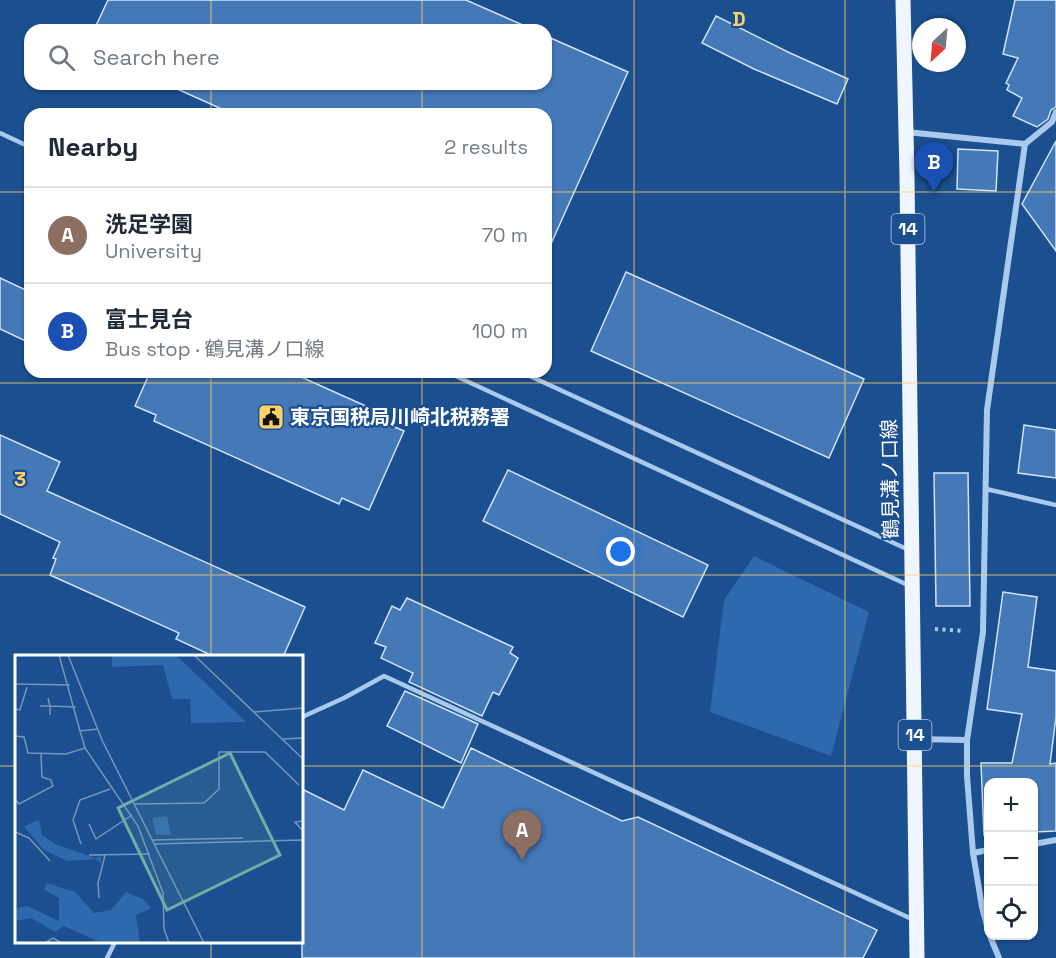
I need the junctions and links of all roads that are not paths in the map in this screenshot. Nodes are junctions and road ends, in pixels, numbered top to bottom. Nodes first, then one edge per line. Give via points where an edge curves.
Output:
1 (903, 0) edge
2 (1056, 112) edge
3 (1054, 122) edge
4 (905, 132) junction
5 (0, 133) edge
6 (24, 144) edge
7 (1025, 144) junction
8 (460, 378) edge
9 (534, 378) edge
10 (986, 489) junction
11 (1056, 505) edge
12 (911, 551) junction
13 (912, 587) junction
14 (303, 717) edge
15 (915, 739) junction
16 (967, 740) junction
17 (1056, 840) edge
18 (1038, 843) edge
19 (984, 851) edge
20 (973, 853) junction
21 (984, 915) edge
22 (917, 921) junction
23 (992, 940) edge
24 (114, 943) edge
25 (107, 958) edge
26 (917, 958) edge
27 (999, 958) edge

1 - 4 main road, 鶴見溝ノ口線 / 14
2 - 3 street
3 - 7 street
4 - 7 street
4 - 12 main road, 鶴見溝ノ口線 / 14
5 - 6 lane
7 - 10 street via 987,410
8 - 13 lane
9 - 12 lane
10 - 11 lane
10 - 16 street via 982,632
12 - 13 main road, 鶴見溝ノ口線 / 14
13 - 15 main road, 鶴見溝ノ口線 / 14
14 - 22 lane via 384,676
15 - 16 street
15 - 22 main road, 鶴見溝ノ口線 / 14
16 - 20 street
17 - 18 street
19 - 20 street
20 - 21 street
22 - 26 main road, 鶴見溝ノ口線 / 14
23 - 27 street
24 - 25 lane

